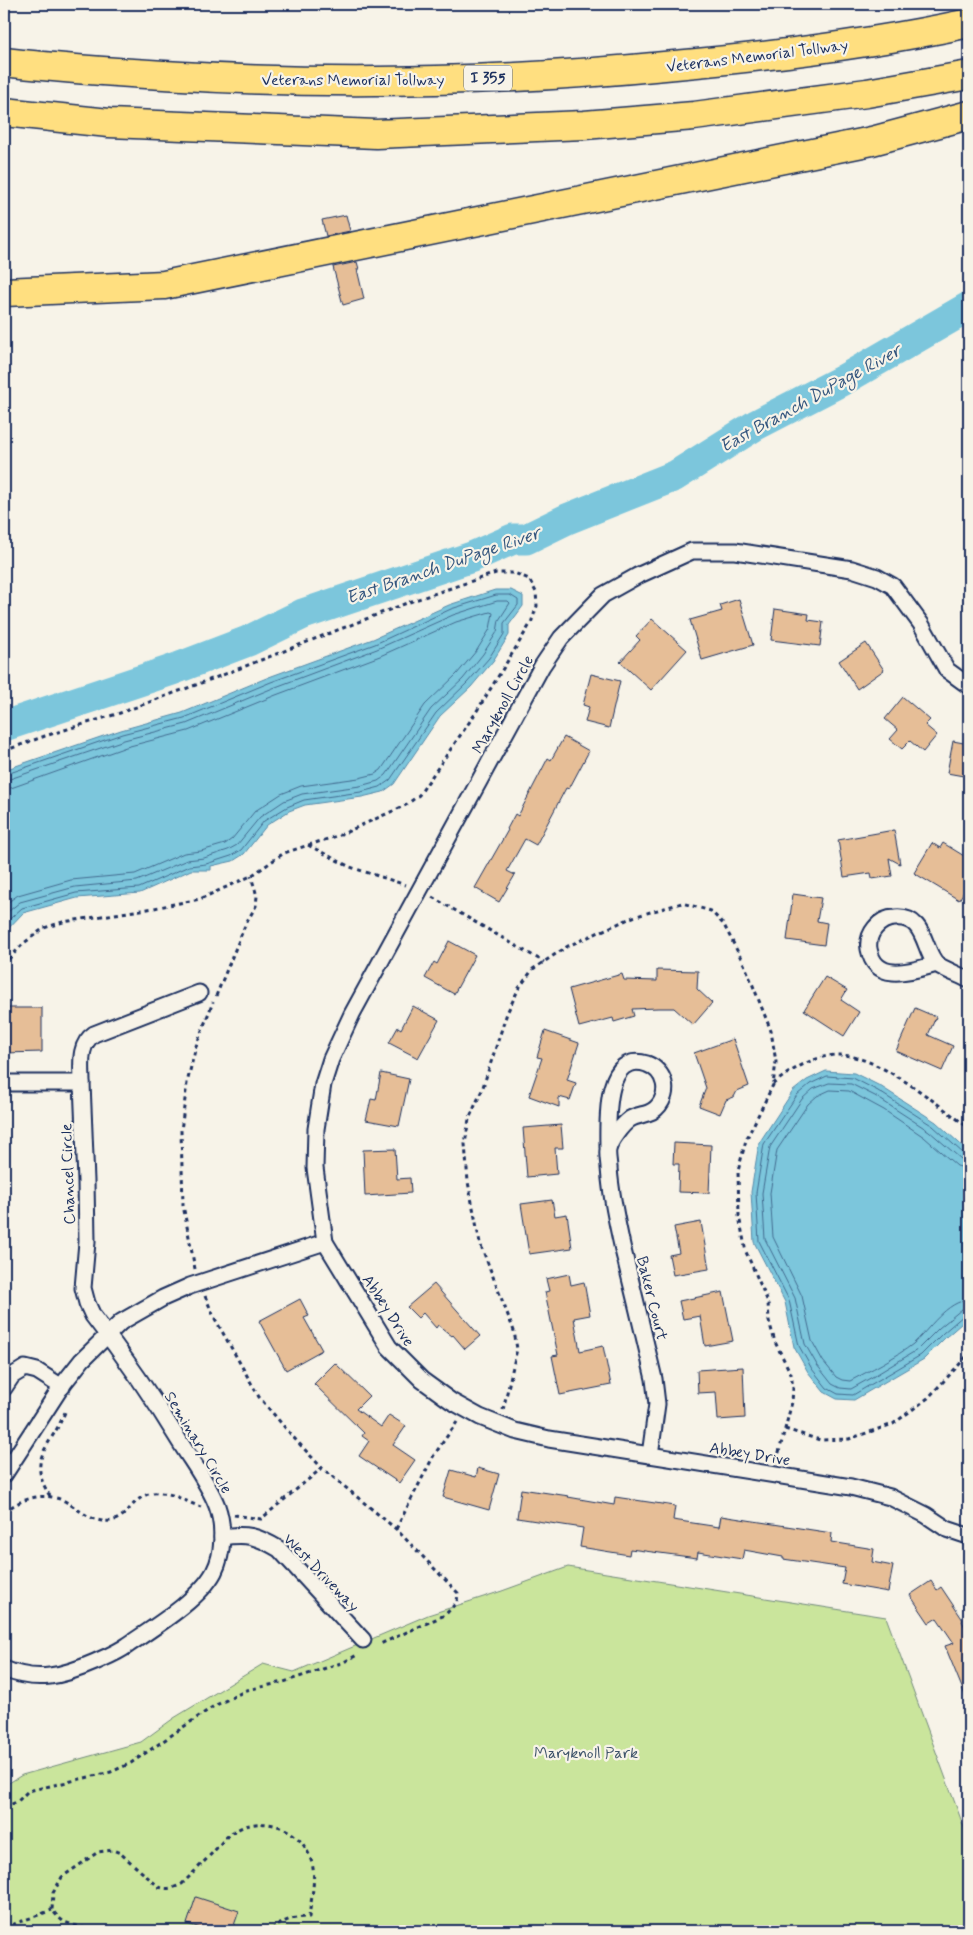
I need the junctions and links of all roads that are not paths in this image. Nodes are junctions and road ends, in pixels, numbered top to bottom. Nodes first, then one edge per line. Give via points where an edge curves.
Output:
1 (969, 23) edge
2 (4, 62) edge
3 (969, 75) edge
4 (4, 112) edge
5 (969, 115) edge
6 (4, 292) edge
7 (969, 686) edge
8 (936, 964) junction
9 (969, 980) edge
10 (199, 993) dead end
11 (4, 1083) edge
12 (82, 1083) junction
13 (608, 1148) junction
14 (324, 1242) junction
15 (108, 1335) junction
16 (62, 1387) junction
17 (4, 1388) edge
18 (650, 1455) junction
19 (4, 1475) edge
20 (969, 1536) edge
21 (222, 1537) junction
22 (367, 1646) road end
23 (5, 1673) edge

1 - 2 highway, Veterans Memorial Tollway / I 355 via 770,56 582,75 322,82 134,73
3 - 4 highway via 867,93 694,116 376,134 119,124
5 - 6 highway via 872,142 164,285
7 - 14 street, Maryknoll Circle via 947,670 921,624 892,586 852,569 762,554 692,551 603,595 561,638 542,666 336,1045 323,1084 316,1129 315,1168
8 - 8 street via 920,931 906,919 888,919 874,929 869,946 871,956 882,969 900,973
8 - 9 street
10 - 12 street, Chancel Circle via 88,1038 82,1049
11 - 12 street
12 - 15 street, Chancel Circle via 86,1190 83,1288 93,1316
13 - 13 street, Baker Court via 631,1119 651,1112 662,1100 665,1092 661,1075 648,1064 631,1063 613,1080
13 - 18 street, Baker Court via 610,1191 654,1379 657,1404
14 - 15 street via 200,1282 121,1322
14 - 18 street, Abbey Drive via 389,1347 422,1380 452,1401 515,1431
15 - 16 street via 82,1360
15 - 21 street, Seminary Circle via 153,1398 209,1489 219,1512
16 - 17 street via 37,1370 25,1368 12,1376
16 - 19 street
18 - 20 street, Abbey Drive via 875,1492 908,1505 947,1529
21 - 22 street, West Driveway via 241,1534 264,1540 278,1549
21 - 23 street, Seminary Circle via 214,1572 195,1595 118,1652 52,1677

